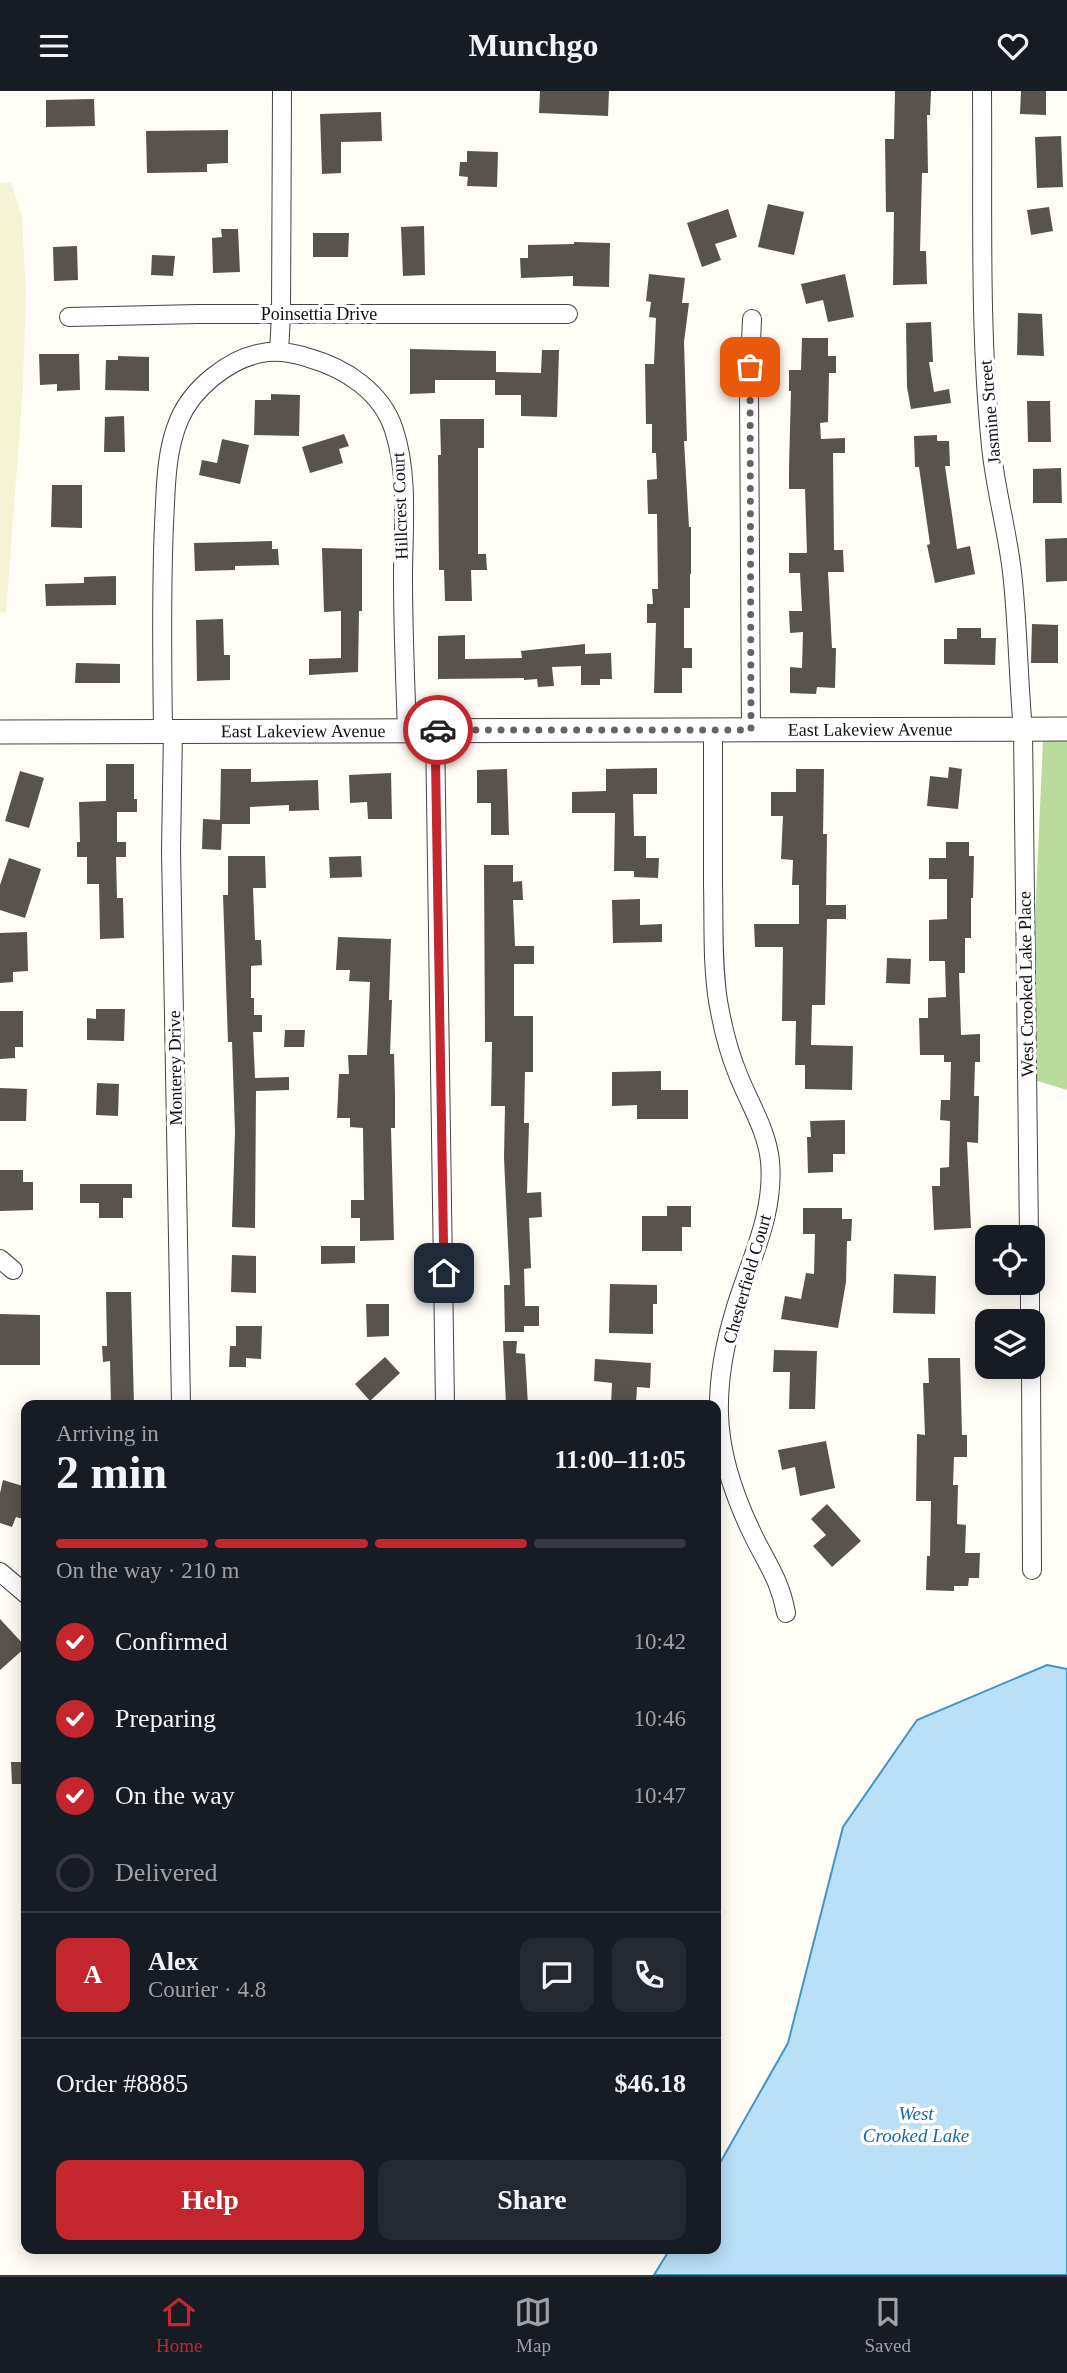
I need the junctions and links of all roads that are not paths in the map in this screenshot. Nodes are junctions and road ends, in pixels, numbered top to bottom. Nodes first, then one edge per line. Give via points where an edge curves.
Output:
1 (282, 91) edge
2 (982, 91) edge
3 (568, 314) dead end
4 (281, 315) junction
5 (69, 317) dead end
6 (752, 319) dead end
7 (279, 352) junction
8 (1067, 729) edge
9 (168, 730) junction
10 (407, 730) junction
11 (435, 730) junction
12 (713, 730) junction
13 (751, 730) junction
14 (1023, 730) junction
15 (0, 732) edge
16 (1029, 1225) edge
17 (1031, 1379) edge
18 (181, 1400) edge
19 (445, 1400) edge
20 (719, 1400) edge
21 (721, 1436) edge
22 (1032, 1570) dead end
23 (0, 1572) edge
24 (21, 1590) edge
25 (786, 1613) dead end

1 - 4 street
2 - 14 street, Jasmine Street via 984,343 996,488 1016,604
3 - 4 street, Poinsettia Drive
4 - 5 street, Poinsettia Drive
4 - 7 street
6 - 13 street via 748,390
7 - 9 street, Hillcrest Court via 241,361 204,385 179,419 170,444 163,549
7 - 10 street, Hillcrest Court via 307,357 355,379 385,409 393,428 403,484
8 - 14 street, East Lakeview Avenue
9 - 10 street, East Lakeview Avenue
9 - 15 street, East Lakeview Avenue
9 - 18 street, Monterey Drive
10 - 11 street, East Lakeview Avenue
11 - 12 street, East Lakeview Avenue
11 - 19 street
12 - 13 street, East Lakeview Avenue
12 - 20 street, Chesterfield Court via 718,1001 736,1071 763,1132 771,1176 760,1239 735,1309
13 - 14 street, East Lakeview Avenue
14 - 16 street, West Crooked Lake Place
17 - 22 street
21 - 25 street, Chesterfield Court via 735,1494 777,1577
23 - 24 street

